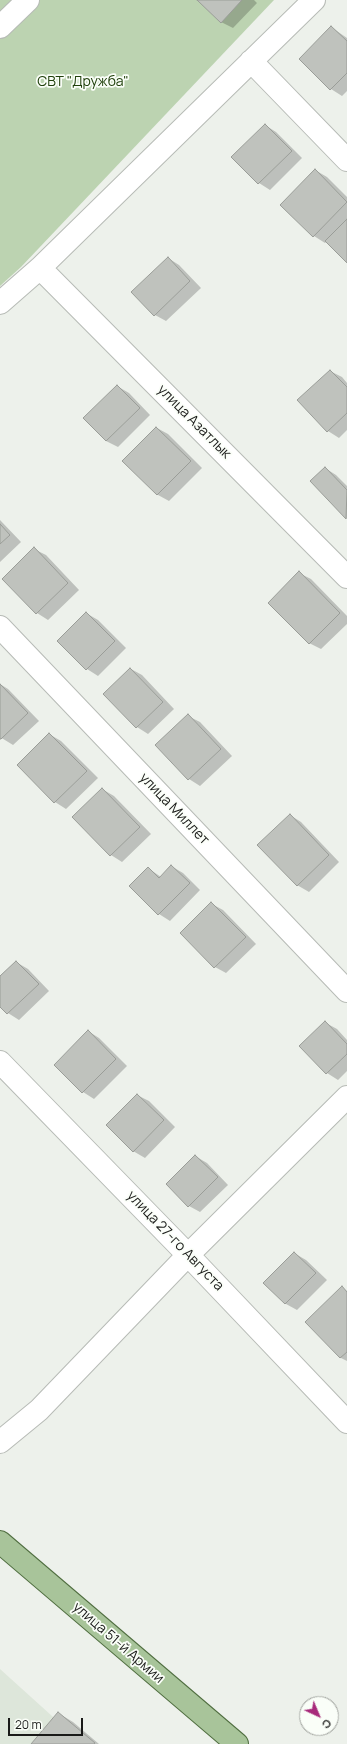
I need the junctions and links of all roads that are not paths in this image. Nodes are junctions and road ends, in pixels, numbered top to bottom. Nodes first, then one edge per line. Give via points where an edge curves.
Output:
1 (28, 0) edge
2 (314, 0) edge
3 (0, 27) edge
4 (251, 61) junction
5 (347, 160) edge
6 (40, 268) junction
7 (0, 304) edge
8 (347, 577) edge
9 (0, 627) edge
10 (347, 991) edge
11 (0, 1062) edge
12 (347, 1097) edge
13 (188, 1255) junction
14 (347, 1422) edge
15 (0, 1442) edge
16 (1, 1546) edge
17 (237, 1744) edge

1 - 3 street
2 - 4 street
4 - 5 street
4 - 6 street
6 - 7 street
6 - 8 street, улица Азатлык
9 - 10 street, улица Миллет
11 - 13 street, улица 27-го Августа
12 - 13 street
13 - 14 street, улица 27-го Августа
13 - 15 street via 39,1410
16 - 17 main road, улица 51-й Армии

